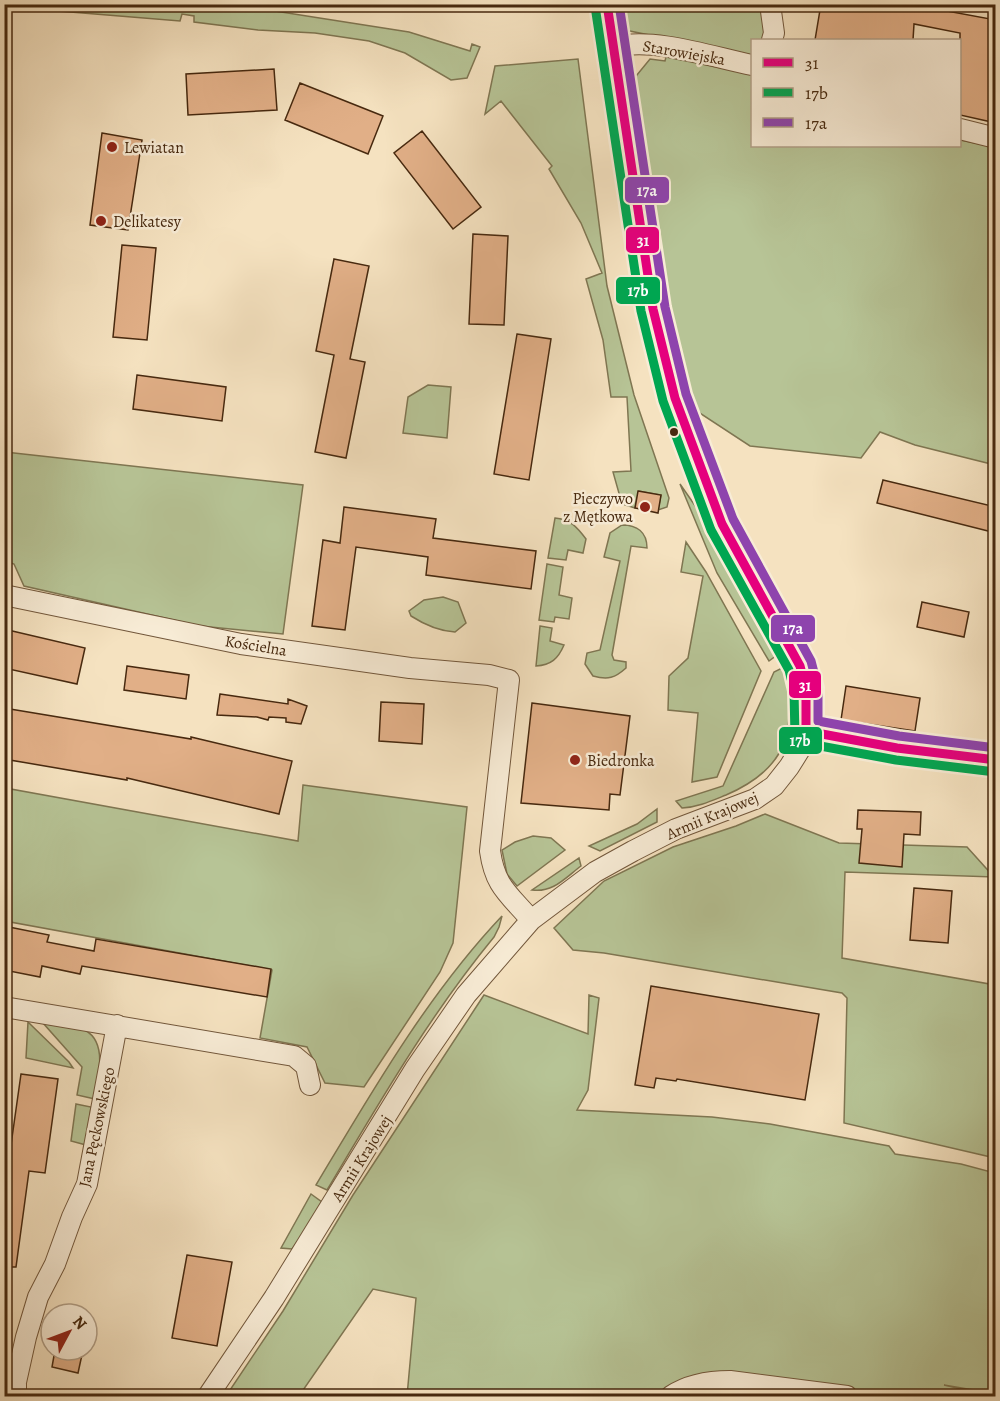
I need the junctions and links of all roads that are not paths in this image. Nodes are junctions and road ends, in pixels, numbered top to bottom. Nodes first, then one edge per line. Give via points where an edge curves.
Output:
1 (607, 4) edge
2 (770, 4) edge
3 (772, 39) edge
4 (615, 47) junction
5 (751, 65) edge
6 (961, 129) edge
7 (996, 138) edge
8 (4, 595) edge
9 (806, 731) junction
10 (996, 760) edge
11 (531, 920) junction
12 (4, 1007) edge
13 (117, 1025) junction
14 (310, 1085) dead end
15 (16, 1396) edge
16 (208, 1396) edge
17 (671, 1396) edge
18 (847, 1396) edge

1 - 4 street, Armii Krajowej
2 - 3 street
4 - 5 street, Starowiejska via 651,44
4 - 9 street, Armii Krajowej via 653,309 669,376 722,524 800,666 806,689
6 - 7 street
8 - 11 street, Kościelna via 241,644 509,680 490,851 499,885
9 - 10 street via 897,748
9 - 11 street, Armii Krajowej via 789,767 774,786 756,799 676,829 633,851 595,872
11 - 16 street, Armii Krajowej via 466,995 415,1070 274,1298
12 - 13 street
13 - 14 street via 294,1056 306,1066
13 - 15 street, Jana Pęckowskiego via 87,1184 38,1297 26,1337
17 - 18 street via 696,1384 729,1381

